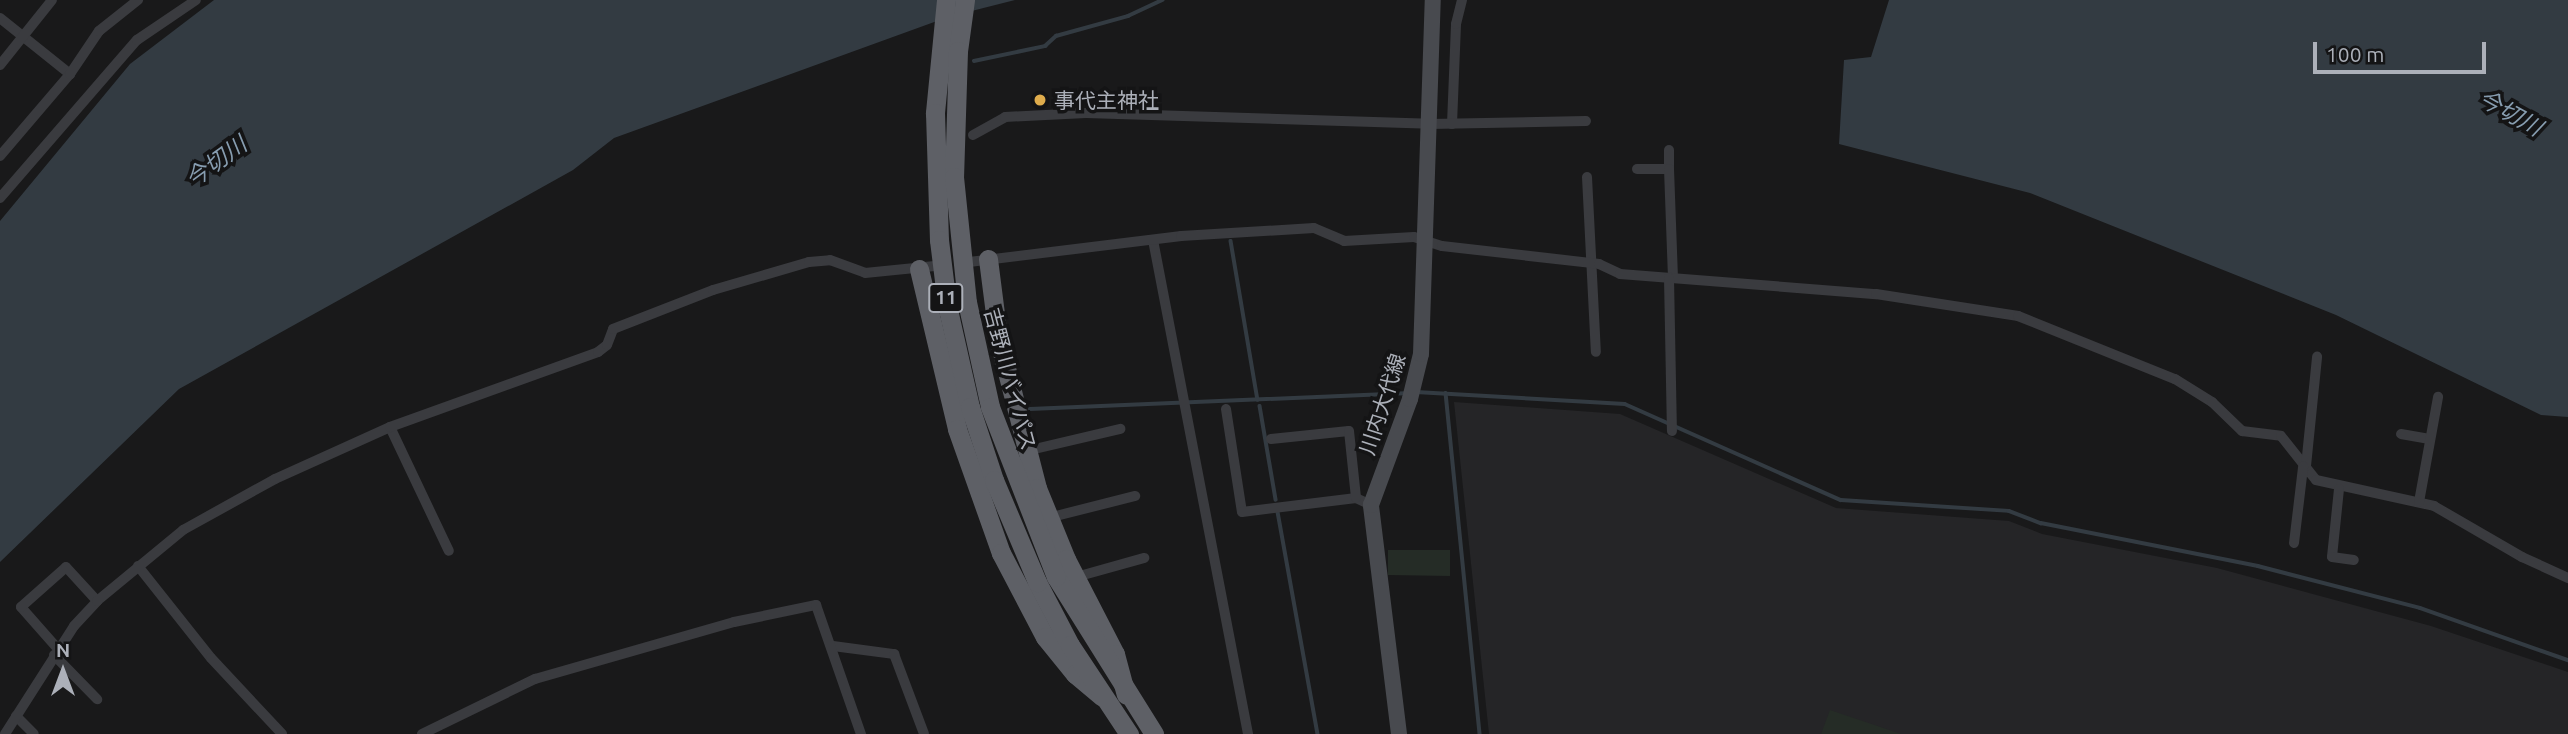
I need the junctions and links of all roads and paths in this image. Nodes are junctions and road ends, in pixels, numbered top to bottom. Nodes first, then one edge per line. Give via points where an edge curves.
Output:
1 (52, 0) edge
2 (138, 0) edge
3 (196, 0) edge
4 (946, 0) edge
5 (965, 0) edge
6 (1433, 0) edge
7 (1462, 0) edge
8 (0, 18) edge
9 (23, 36) junction
10 (0, 65) edge
11 (70, 74) junction
12 (1586, 121) dead end
13 (1430, 124) junction
14 (1452, 124) junction
15 (973, 135) dead end
16 (1669, 150) dead end
17 (0, 156) edge
18 (1637, 169) dead end
19 (1669, 169) junction
20 (1587, 177) dead end
21 (0, 198) edge
22 (1153, 240) junction
23 (1428, 242) junction
24 (988, 260) junction
25 (1591, 263) junction
26 (919, 269) junction
27 (1671, 278) junction
28 (995, 322) junction
29 (933, 333) junction
30 (1596, 352) dead end
31 (2317, 357) dead end
32 (2438, 397) dead end
33 (1226, 409) dead end
34 (390, 427) junction
35 (1120, 429) dead end
36 (1672, 432) dead end
37 (2401, 434) dead end
38 (1270, 439) dead end
39 (2430, 439) junction
40 (1026, 451) junction
41 (2304, 468) junction
42 (2339, 489) junction
43 (1135, 496) dead end
44 (1363, 502) junction
45 (2419, 502) junction
46 (1048, 518) junction
47 (2294, 543) dead end
48 (449, 551) dead end
49 (1144, 558) dead end
50 (2354, 560) dead end
51 (138, 566) junction
52 (1076, 577) junction
53 (2568, 578) edge
54 (1047, 580) junction
55 (97, 601) junction
56 (833, 646) junction
57 (56, 652) junction
58 (1126, 695) junction
59 (1102, 697) junction
60 (97, 699) dead end
61 (16, 716) junction
62 (5, 734) edge
63 (34, 734) edge
64 (282, 734) edge
65 (422, 734) edge
66 (861, 734) edge
67 (924, 734) edge
68 (1129, 734) edge
69 (1154, 734) edge
70 (1248, 734) edge
71 (1399, 734) edge

1 - 9 street
2 - 11 street via 99,31
3 - 21 street via 137,40
4 - 54 highway, 吉野川バイパス / 11, bridge via 935,126 939,240 947,305 986,456
5 - 54 highway, 吉野川バイパス / 11, bridge via 958,51 954,177 967,302 990,407
6 - 13 main road, 川内大代線
7 - 14 street via 1456,24
8 - 9 street
9 - 10 street
9 - 11 street
11 - 17 street
12 - 14 street
13 - 14 street
13 - 15 street via 1086,113 1006,117
13 - 23 main road, 川内大代線
16 - 19 street
18 - 19 street
19 - 27 street
20 - 25 street
22 - 23 street via 1286,227 1314,228 1344,241 1414,237
22 - 24 street
22 - 70 street
23 - 25 street
23 - 44 main road, 川内大代線 via 1422,342 1411,393
24 - 26 street
24 - 28 highway, 11
25 - 27 street via 1620,274
25 - 30 street
26 - 29 highway, 11
26 - 34 street via 865,273 830,260 781,269 643,314 613,329 607,345 598,352
27 - 36 street
27 - 41 street via 1876,294 2031,319 2175,379 2212,402 2242,431 2281,436 2301,456
28 - 29 street
28 - 40 highway, 11
29 - 59 highway, 11 via 957,429 1001,552 1045,637 1075,674
31 - 41 street
32 - 39 street
33 - 44 street via 1242,512
34 - 48 street
34 - 51 street via 232,500 183,530
35 - 40 street
37 - 39 street
38 - 44 street via 1349,431
39 - 45 street
40 - 46 highway, 11
41 - 42 street via 2316,480
41 - 47 street
42 - 45 street
42 - 50 street via 2332,557
43 - 46 street
44 - 71 main road, 川内大代線
45 - 53 street
46 - 52 highway, 11
49 - 52 street
51 - 55 street
51 - 64 street via 211,658
52 - 58 highway, 11 via 1115,654
54 - 58 highway, 吉野川バイパス / 11
54 - 59 highway, 吉野川バイパス / 11
55 - 57 street
55 - 57 street via 66,567 21,607
56 - 65 street via 816,605 778,613 536,678
56 - 66 street
56 - 67 street via 894,654
57 - 60 street
57 - 61 street
58 - 69 highway, 吉野川バイパス / 11
59 - 68 highway, 吉野川バイパス / 11
61 - 62 street
61 - 63 street

